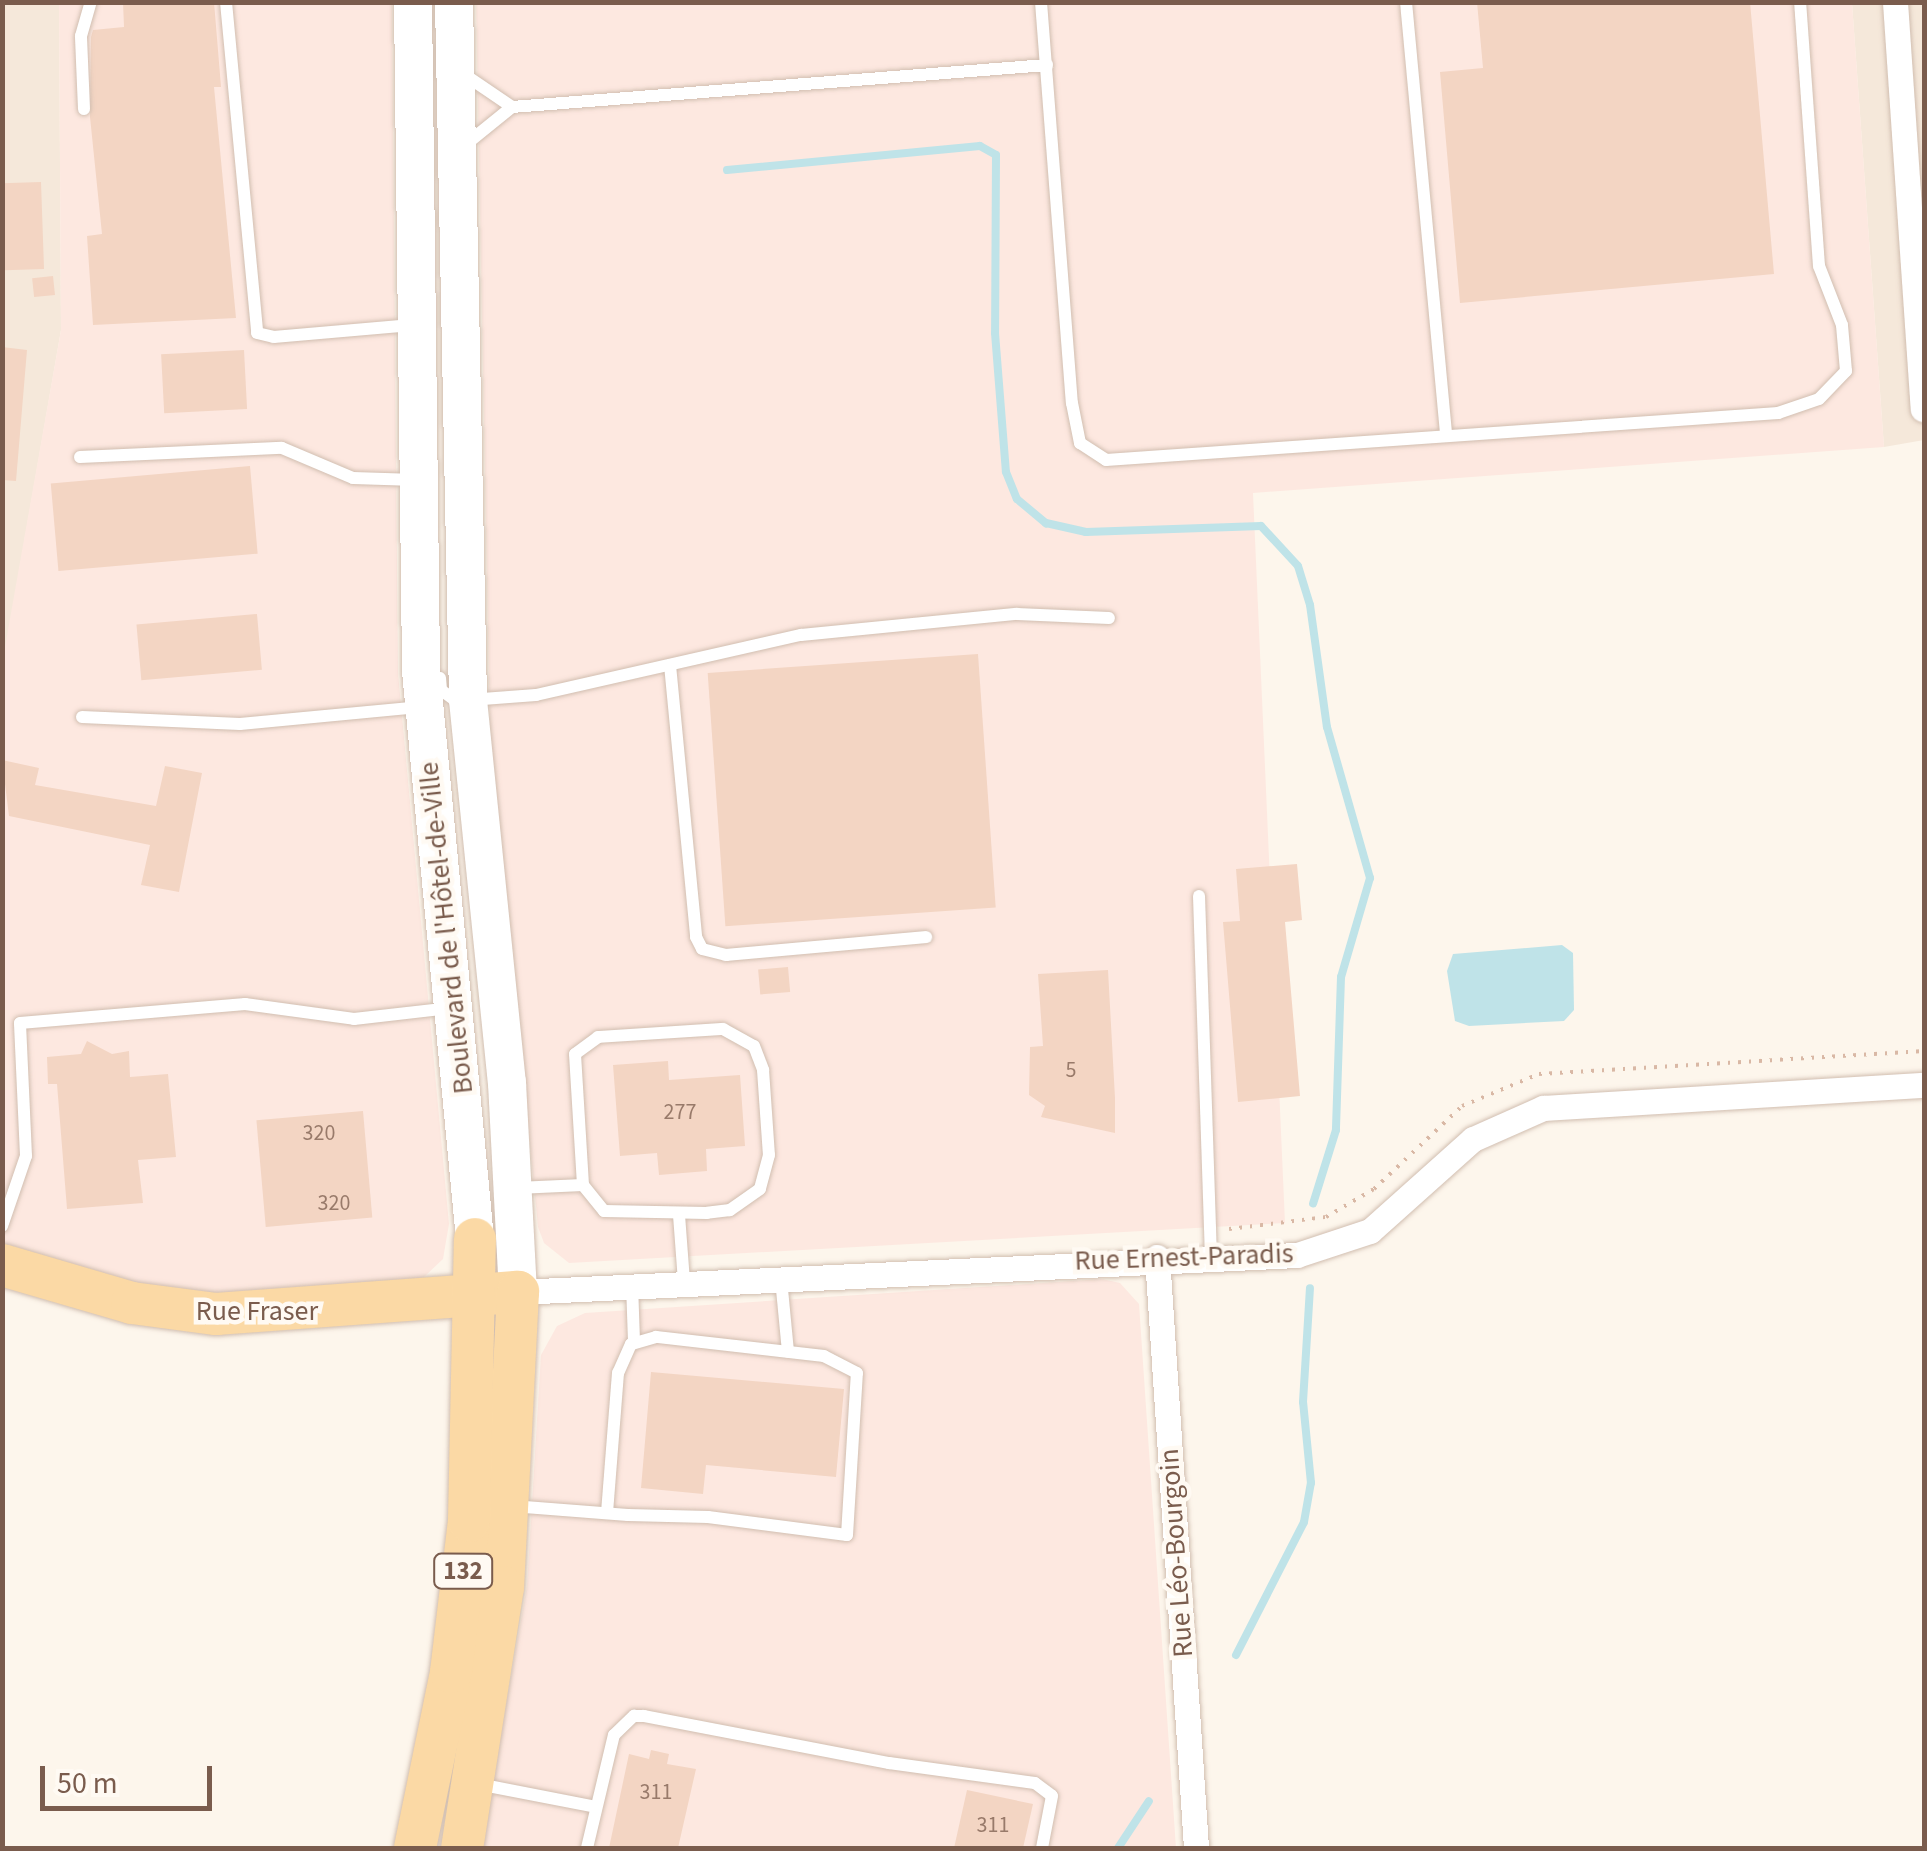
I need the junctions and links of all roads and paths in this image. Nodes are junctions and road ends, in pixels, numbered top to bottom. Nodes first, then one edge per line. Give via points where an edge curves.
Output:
1 (90, 2) edge
2 (226, 2) edge
3 (413, 2) edge
4 (454, 2) edge
5 (1041, 2) edge
6 (1406, 2) edge
7 (1800, 2) edge
8 (1896, 2) edge
9 (1047, 65) junction
10 (456, 66) junction
11 (512, 107) junction
12 (84, 109) dead end
13 (458, 154) junction
14 (1923, 309) edge
15 (417, 325) junction
16 (1924, 409) edge
17 (418, 417) junction
18 (1446, 435) junction
19 (80, 457) dead end
20 (418, 480) junction
21 (438, 577) dead end
22 (1109, 618) dead end
23 (670, 666) junction
24 (439, 668) dead end
25 (468, 700) junction
26 (424, 707) junction
27 (82, 716) dead end
28 (1198, 896) dead end
29 (926, 938) dead end
30 (454, 1008) junction
31 (1924, 1084) edge
32 (582, 1185) junction
33 (515, 1188) junction
34 (679, 1215) junction
35 (2, 1226) edge
36 (476, 1239) joint
37 (1157, 1258) junction
38 (1211, 1258) junction
39 (2, 1265) edge
40 (781, 1276) junction
41 (684, 1282) junction
42 (632, 1284) junction
43 (497, 1294) junction
44 (634, 1342) junction
45 (788, 1352) junction
46 (510, 1506) junction
47 (606, 1513) junction
48 (476, 1783) junction
49 (596, 1808) junction
50 (415, 1848) edge
51 (462, 1848) edge
52 (587, 1848) edge
53 (1042, 1848) edge
54 (1196, 1848) edge

1 - 12 lane via 81,36
2 - 15 lane via 258,333
3 - 15 main road, Boulevard de l'Hôtel-de-Ville
4 - 10 main road, Boulevard de l'Hôtel-de-Ville
5 - 9 lane
6 - 18 lane
7 - 18 lane via 1819,266 1842,325 1846,371 1819,399 1778,412
8 - 14 street
9 - 11 lane
9 - 18 lane via 1072,403 1080,443 1091,455 1106,460
10 - 11 lane via 484,94
10 - 13 main road, Boulevard de l'Hôtel-de-Ville
11 - 13 lane via 476,131
13 - 25 main road, Boulevard de l'Hôtel-de-Ville
14 - 16 street
15 - 17 main road, Boulevard de l'Hôtel-de-Ville
17 - 20 main road, Boulevard de l'Hôtel-de-Ville
17 - 21 lane
19 - 20 lane via 282,448 353,478
20 - 26 main road, Boulevard de l'Hôtel-de-Ville
22 - 23 lane via 1018,614 801,634
23 - 25 lane via 570,691
23 - 29 lane via 702,948 726,954
24 - 25 lane via 444,695
25 - 33 main road, Boulevard de l'Hôtel-de-Ville
26 - 27 lane via 240,724
26 - 30 main road, Boulevard de l'Hôtel-de-Ville
28 - 38 lane
30 - 35 lane via 354,1019 244,1004 20,1023 26,1156
30 - 36 main road, Boulevard de l'Hôtel-de-Ville
31 - 38 street, Rue Ernest-Paradis via 1542,1108 1474,1139 1396,1212 1347,1242 1287,1256
32 - 33 lane
32 - 34 lane via 604,1211
32 - 34 lane via 573,1074 582,1043 723,1029 754,1046 763,1070 769,1171 760,1188 730,1210
33 - 43 main road, Boulevard de l'Hôtel-de-Ville
34 - 41 lane
36 - 43 main road, Boulevard de l'Hôtel-de-Ville / 132
37 - 38 street, Rue Ernest-Paradis
37 - 40 street, Rue Ernest-Paradis
37 - 54 street, Rue Léo-Bourgoin
39 - 43 main road, Rue Fraser via 132,1303 216,1314
40 - 41 street, Rue Ernest-Paradis
40 - 45 lane
41 - 42 street, Rue Ernest-Paradis
42 - 43 street, Rue Ernest-Paradis
42 - 44 lane
43 - 46 main road, Boulevard de l'Hôtel-de-Ville / 132
43 - 50 main road, Boulevard de l'Hôtel-de-Ville / 132 via 462,1580
44 - 45 lane via 656,1337
44 - 47 lane via 618,1374
45 - 47 lane via 846,1362 857,1372 847,1535 708,1517
46 - 47 lane
46 - 48 main road, Boulevard de l'Hôtel-de-Ville / 132
48 - 49 lane
48 - 51 main road, Boulevard de l'Hôtel-de-Ville / 132
49 - 52 lane
49 - 53 lane via 614,1735 634,1716 644,1716 1035,1783 1052,1796

